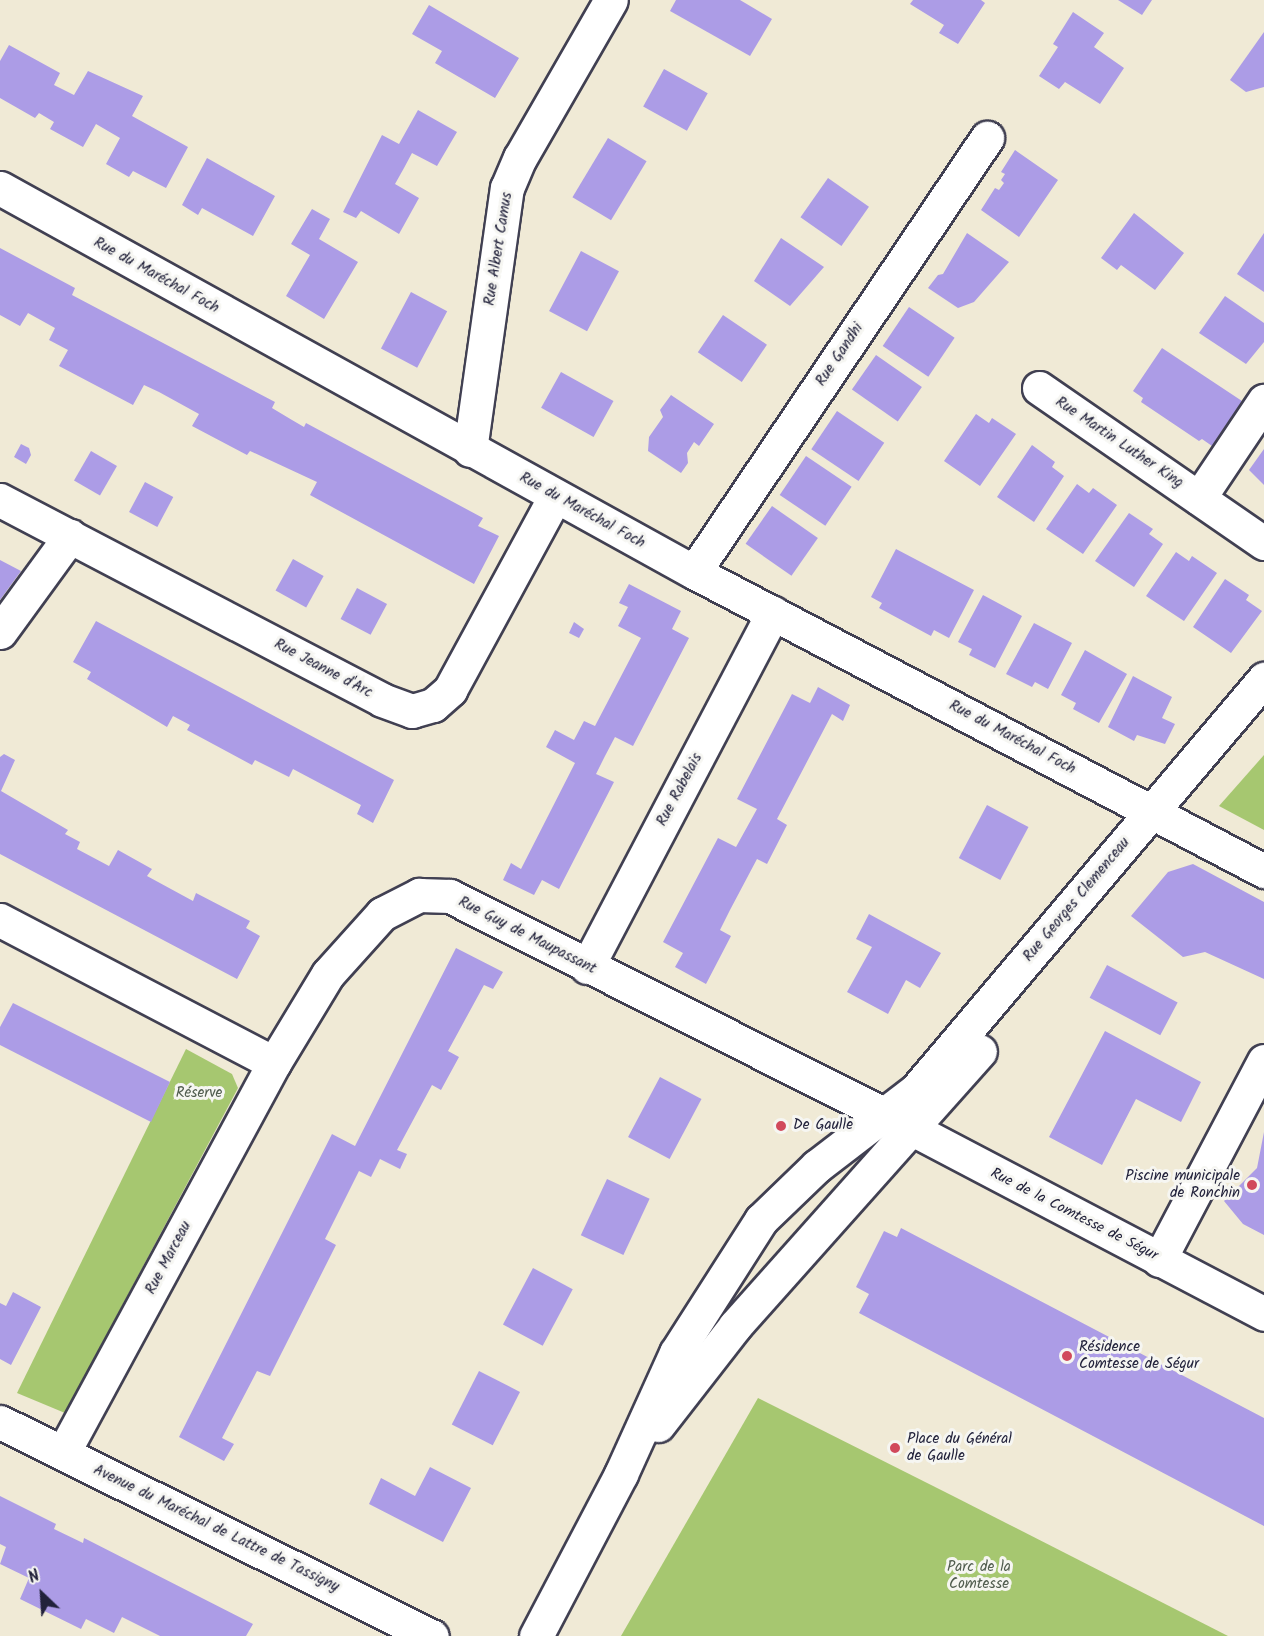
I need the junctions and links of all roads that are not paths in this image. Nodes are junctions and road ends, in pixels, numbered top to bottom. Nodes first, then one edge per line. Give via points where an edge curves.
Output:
1 (611, 0) edge
2 (987, 138) dead end
3 (0, 188) edge
4 (1039, 388) dead end
5 (1264, 401) edge
6 (470, 450) junction
7 (555, 497) junction
8 (1199, 498) junction
9 (0, 500) edge
10 (70, 536) junction
11 (1264, 543) edge
12 (694, 572) junction
13 (773, 613) junction
14 (0, 632) edge
15 (1264, 680) edge
16 (1264, 712) edge
17 (1161, 816) junction
18 (1264, 871) edge
19 (0, 920) edge
20 (587, 966) junction
21 (1264, 1061) edge
22 (274, 1063) junction
23 (898, 1122) junction
24 (1159, 1260) junction
25 (1264, 1314) edge
26 (0, 1422) edge
27 (63, 1453) junction
28 (621, 1474) junction
29 (432, 1636) edge
30 (536, 1636) edge

1 - 6 street, Rue Albert Camus via 520,158 507,188
2 - 12 street, Rue Gandhi
3 - 6 street, Rue du Maréchal Foch
4 - 8 street, Rue Martin Luther King
5 - 8 street, Rue Martin Luther King
6 - 7 street, Rue du Maréchal Foch
7 - 10 street, Rue Jeanne d'Arc via 450,690 434,705 412,711 382,700
7 - 12 street, Rue du Maréchal Foch
8 - 11 street, Rue Martin Luther King
9 - 10 street, Rue Jeanne d'Arc
10 - 14 street
12 - 13 street, Rue du Maréchal Foch
13 - 17 street, Rue du Maréchal Foch
13 - 20 street, Rue Rabelais
15 - 17 street, Rue Georges Clemenceau
16 - 17 street, Rue Georges Clemenceau
17 - 18 street, Rue du Maréchal Foch
17 - 23 street, Rue Georges Clemenceau
19 - 22 street
20 - 22 street, Rue Guy de Maupassant via 463,901 419,895 382,914 350,948 307,1006
20 - 23 street, Rue Guy de Maupassant
21 - 24 street
22 - 27 street, Rue Marceau
23 - 24 street, Rue de la Comtesse de Ségur
23 - 28 street
23 - 28 street via 817,1166 761,1220 676,1353
24 - 25 street, Rue de la Comtesse de Ségur
26 - 27 street, Avenue du Maréchal de Lattre de Tassigny
27 - 29 street, Avenue du Maréchal de Lattre de Tassigny
28 - 30 street

